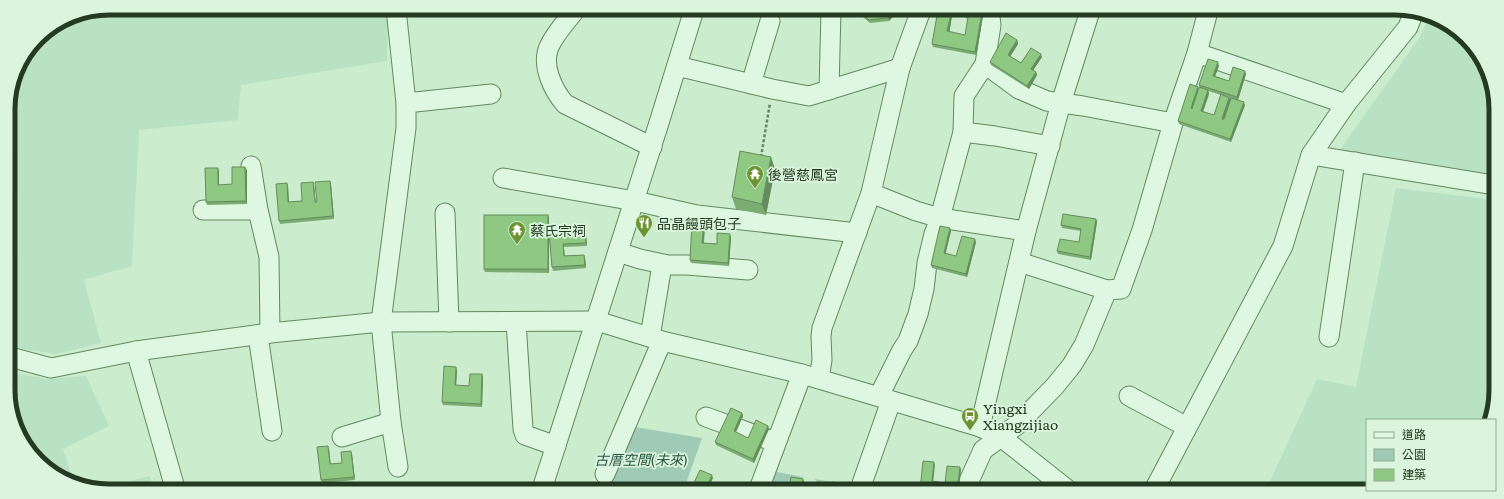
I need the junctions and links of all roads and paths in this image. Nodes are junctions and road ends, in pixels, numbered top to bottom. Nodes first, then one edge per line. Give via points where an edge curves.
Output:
1 (397, 15) edge
2 (571, 15) edge
3 (692, 15) edge
4 (831, 15) edge
5 (919, 15) edge
6 (985, 15) edge
7 (1089, 15) edge
8 (1207, 15) edge
9 (1412, 17) edge
10 (770, 21) dead end
11 (1197, 53) junction
12 (985, 64) junction
13 (677, 66) junction
14 (900, 68) junction
15 (751, 84) junction
16 (772, 89) junction
17 (829, 90) junction
18 (491, 94) dead end
19 (406, 103) junction
20 (1061, 104) junction
21 (1346, 104) junction
22 (1173, 123) junction
23 (963, 132) junction
24 (1050, 146) junction
25 (652, 147) junction
26 (1311, 155) junction
27 (761, 158) edge
28 (1355, 162) junction
29 (251, 166) dead end
30 (503, 178) dead end
31 (1489, 184) edge
32 (871, 193) junction
33 (635, 201) junction
34 (203, 210) dead end
35 (258, 210) junction
36 (445, 213) dead end
37 (940, 218) junction
38 (1026, 231) junction
39 (857, 234) junction
40 (618, 252) junction
41 (1019, 262) junction
42 (748, 270) dead end
43 (661, 271) dead end
44 (1107, 290) junction
45 (597, 321) junction
46 (381, 322) junction
47 (449, 322) junction
48 (516, 322) junction
49 (264, 334) junction
50 (1329, 337) dead end
51 (656, 339) junction
52 (136, 351) junction
53 (15, 358) edge
54 (810, 376) junction
55 (1129, 396) dead end
56 (885, 398) junction
57 (706, 417) dead end
58 (391, 422) junction
59 (980, 427) junction
60 (1188, 427) junction
61 (272, 431) dead end
62 (342, 437) dead end
63 (1001, 437) junction
64 (776, 443) junction
65 (556, 446) junction
66 (398, 467) dead end
67 (605, 474) dead end
68 (174, 484) edge
69 (544, 484) edge
70 (761, 484) edge
71 (861, 484) edge
72 (968, 484) edge
73 (1060, 484) edge
74 (1157, 484) edge

1 - 19 street
2 - 25 street via 548,48 547,64 556,94 565,104
3 - 13 street
4 - 17 street
5 - 14 street
6 - 12 street via 990,17 991,25
7 - 20 street
8 - 11 street
9 - 21 street via 1408,27
10 - 15 street
11 - 21 street
11 - 22 street
12 - 20 street via 1019,89
12 - 23 street via 964,96
13 - 15 street
13 - 25 street
14 - 17 street
14 - 32 street
15 - 16 street
16 - 17 street via 809,96
16 - 27 path
18 - 19 street
19 - 46 street via 406,128
20 - 22 street
20 - 24 street
21 - 26 street
22 - 44 street via 1142,230 1121,289
23 - 24 street
23 - 37 street
24 - 38 street
25 - 33 street
26 - 28 street
26 - 60 street via 1283,246
28 - 31 street
28 - 50 street
29 - 35 street
30 - 33 street
32 - 37 street
32 - 39 street
33 - 39 street via 697,215
33 - 40 street
34 - 35 street
35 - 49 street via 269,257
36 - 47 street
37 - 38 street
37 - 56 street via 934,234 918,314
38 - 41 street
39 - 54 street via 822,328 822,360
40 - 42 street via 668,265 687,264
40 - 45 street
41 - 44 street
41 - 59 street
43 - 51 street
44 - 63 street via 1084,345 1072,365 1017,425
45 - 48 street
45 - 51 street
45 - 65 street
46 - 47 street
46 - 49 street
46 - 58 street
47 - 48 street
48 - 65 street via 523,429 525,435
49 - 52 street
49 - 61 street
51 - 54 street
51 - 67 street
52 - 53 street via 51,368
52 - 68 street
54 - 56 street
54 - 64 street
55 - 60 street
56 - 59 street
56 - 71 street
57 - 64 street
58 - 62 street
58 - 66 street
59 - 63 street
60 - 74 street
63 - 72 street via 983,450
63 - 73 street
64 - 70 street
65 - 69 street

